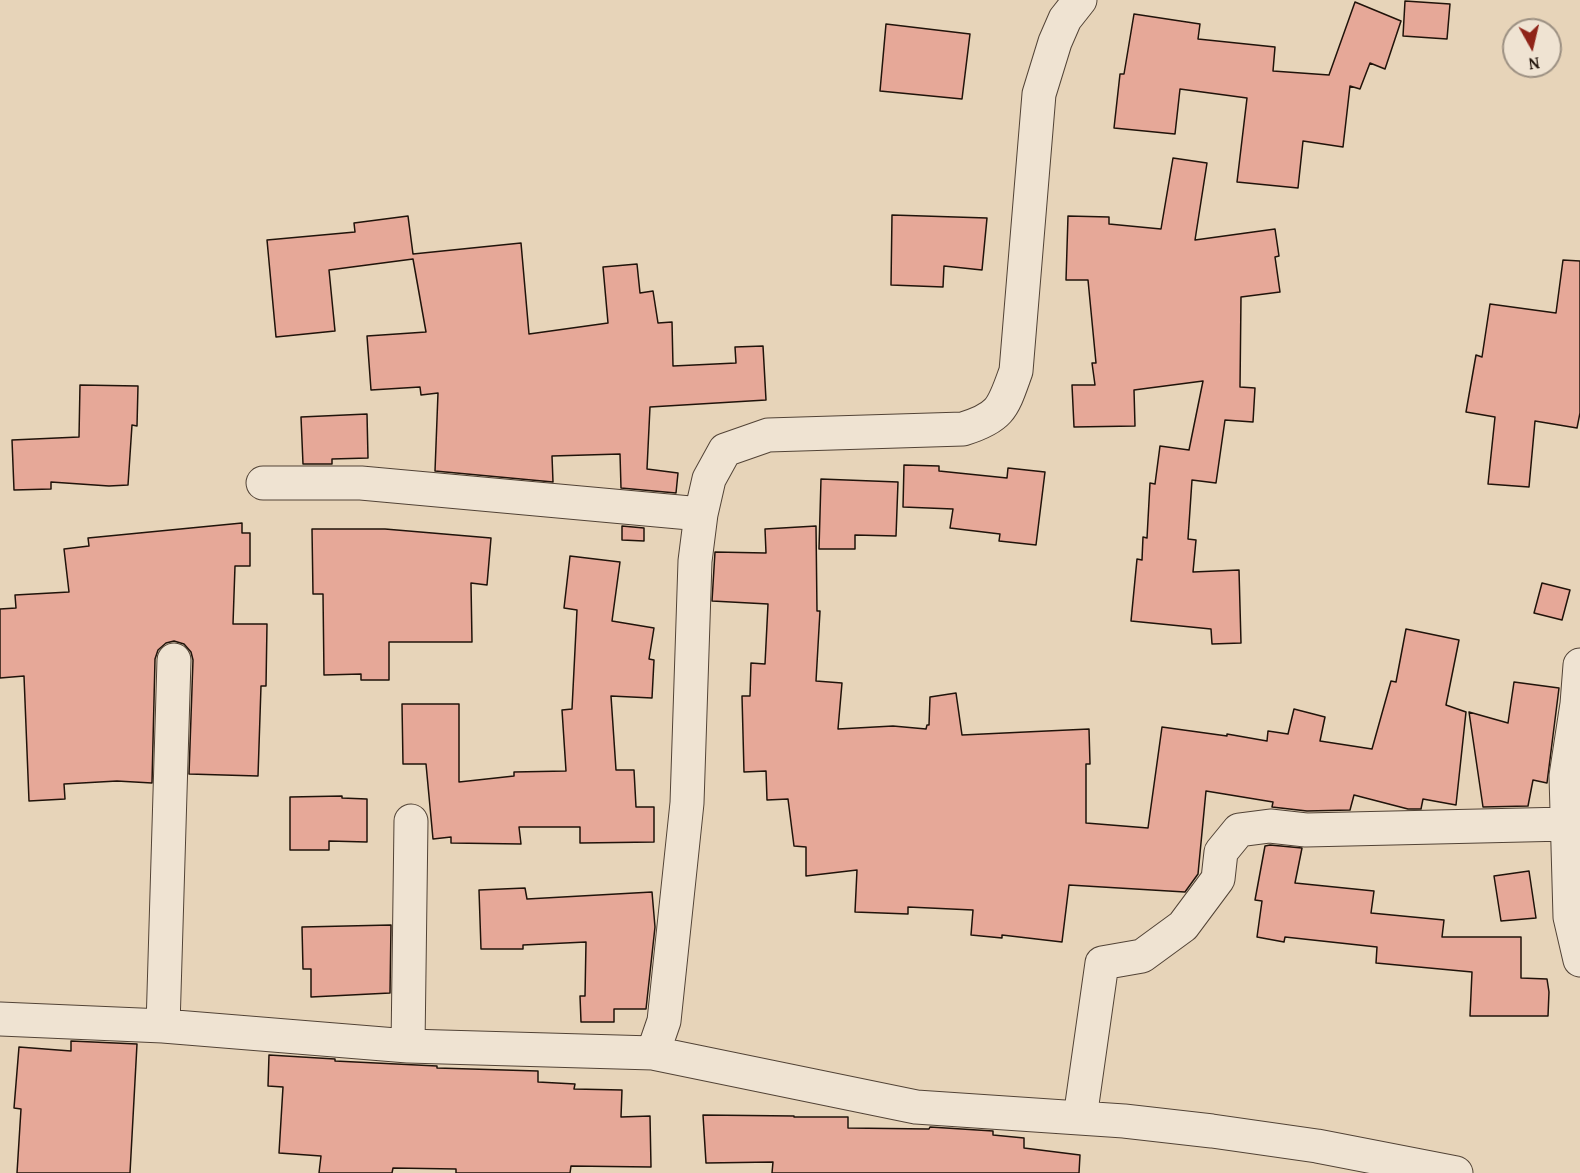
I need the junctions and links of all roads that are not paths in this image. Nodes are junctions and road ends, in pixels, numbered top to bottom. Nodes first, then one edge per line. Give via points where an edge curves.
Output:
1 (1080, 0) edge
2 (263, 483) dead end
3 (701, 514) junction
4 (174, 660) dead end
5 (1580, 665) edge
6 (411, 820) dead end
7 (1567, 824) junction
8 (1580, 960) edge
9 (0, 1018) edge
10 (164, 1026) junction
11 (408, 1046) junction
12 (653, 1053) junction
13 (1080, 1118) junction
14 (1456, 1173) edge

1 - 3 street via 1065,19 1039,94 1016,371 998,413 984,423 963,429 768,435 725,450 709,479
2 - 3 street via 362,483
3 - 12 street via 695,561 687,803 664,1021
4 - 10 street
5 - 7 street via 1566,776
6 - 11 street
7 - 8 street via 1570,917
7 - 13 street via 1306,830 1270,826 1239,830 1221,852 1218,879 1183,926 1142,956 1102,963
9 - 10 street
10 - 11 street
11 - 12 street
12 - 13 street via 916,1107
13 - 14 street via 1224,1132

